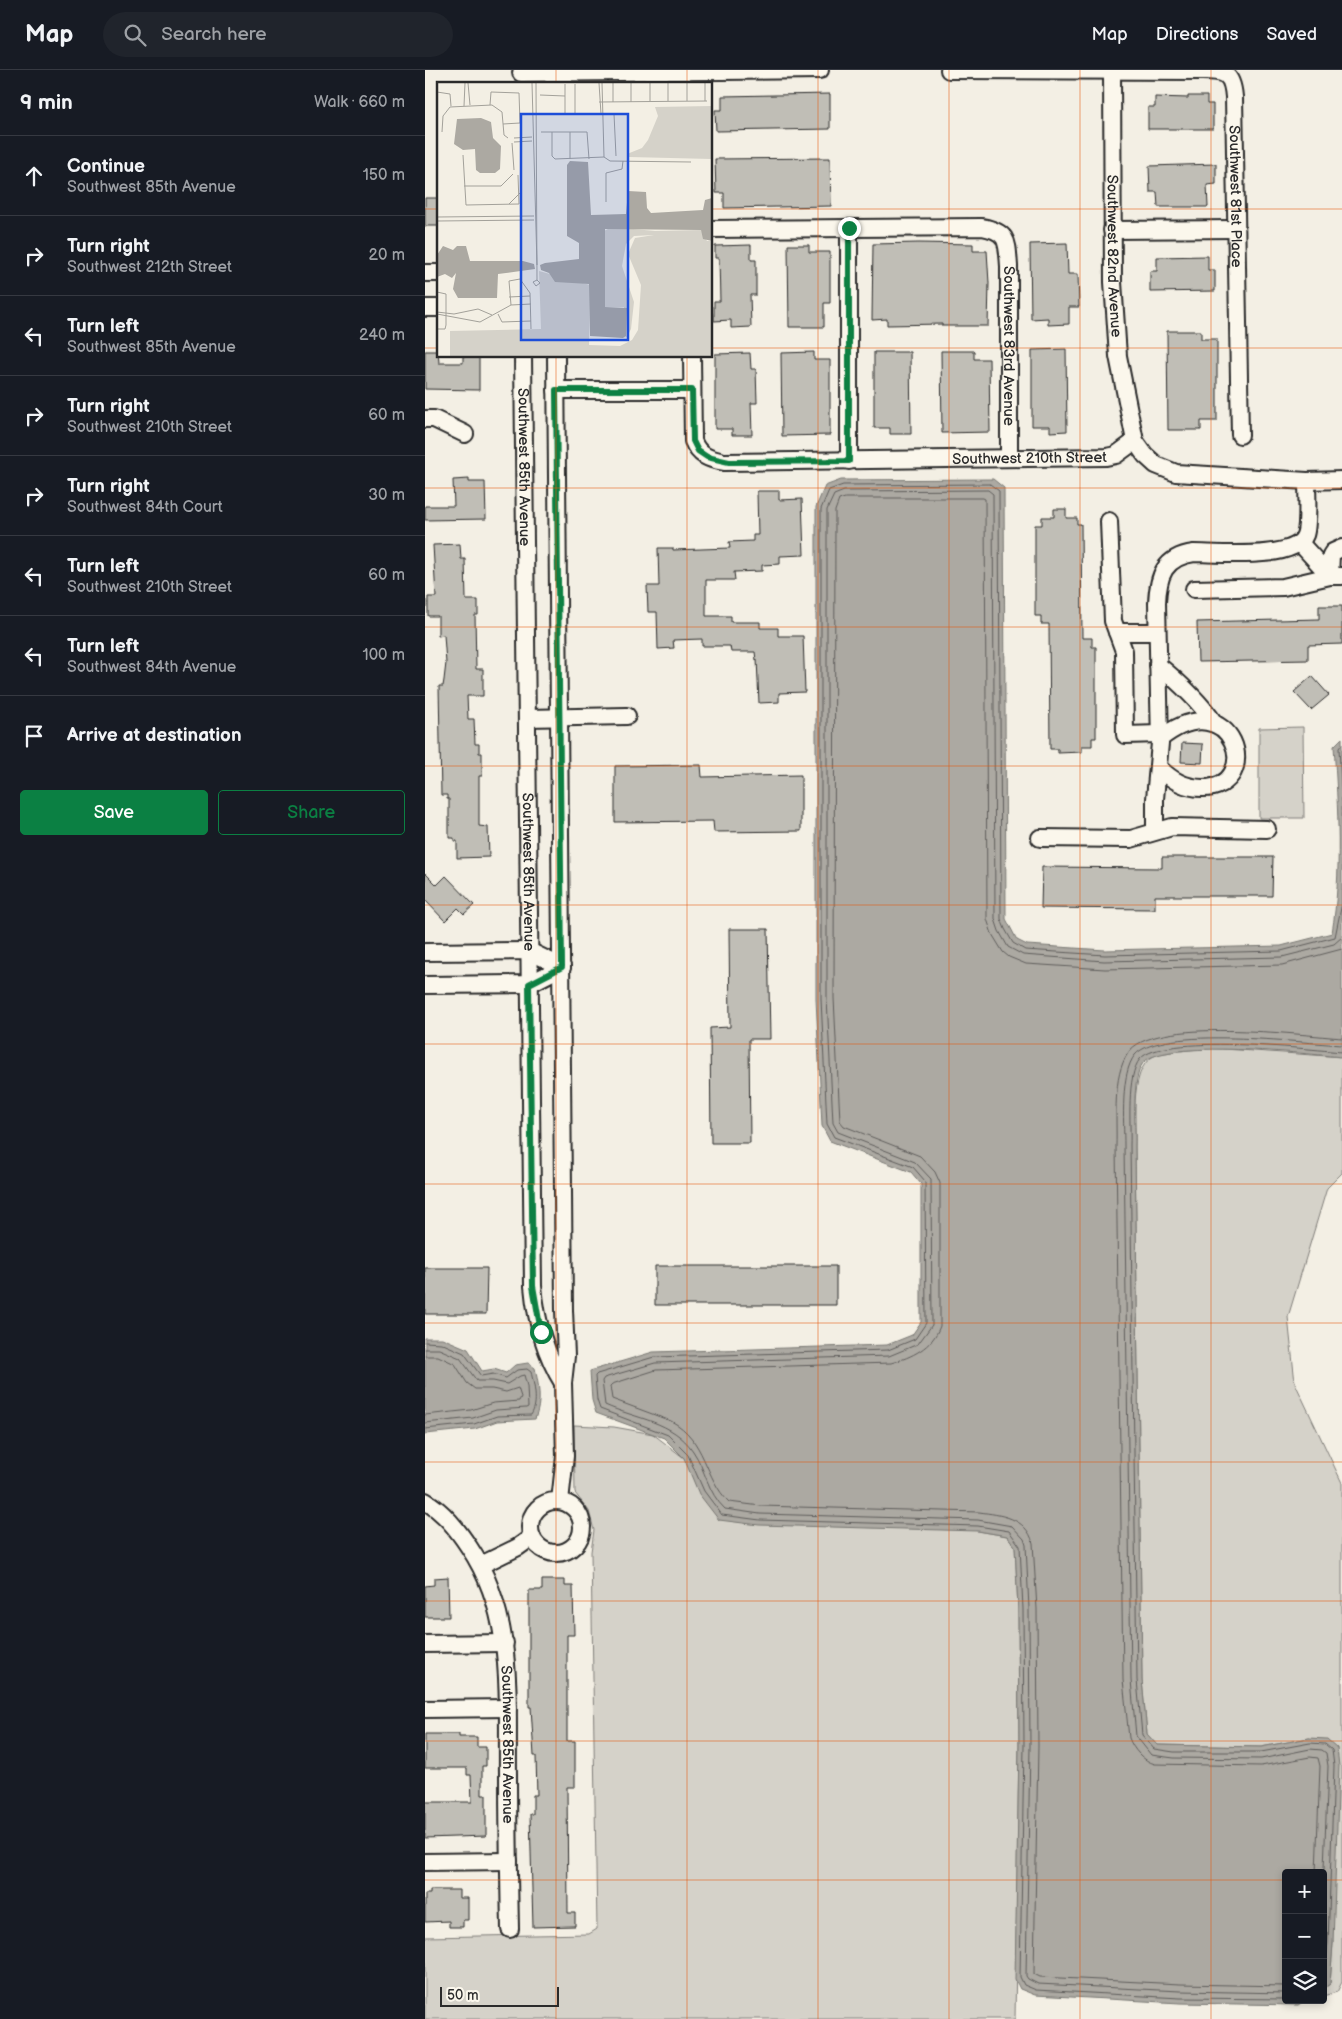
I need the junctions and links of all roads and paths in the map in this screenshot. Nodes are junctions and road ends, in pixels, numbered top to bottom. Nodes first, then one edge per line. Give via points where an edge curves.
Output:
1 (799, 70) edge
2 (820, 70) edge
3 (949, 70) edge
4 (1055, 70) edge
5 (1111, 70) edge
6 (521, 75) edge
7 (553, 75) edge
8 (849, 228) junction
9 (713, 229) edge
10 (1236, 229) junction
11 (1112, 230) junction
12 (523, 358) edge
13 (556, 358) edge
14 (691, 358) edge
15 (556, 390) junction
16 (692, 390) junction
17 (425, 419) edge
18 (465, 434) dead end
19 (1240, 435) dead end
20 (1135, 441) junction
21 (1009, 458) junction
22 (849, 461) junction
23 (1342, 480) edge
24 (1307, 481) junction
25 (1109, 521) dead end
26 (1300, 543) junction
27 (1342, 548) edge
28 (1336, 576) edge
29 (1194, 589) dead end
30 (1117, 632) junction
31 (1157, 632) junction
32 (1158, 665) junction
33 (627, 716) dead end
34 (527, 718) junction
35 (560, 718) junction
36 (1215, 724) junction
37 (1160, 736) junction
38 (1159, 768) junction
39 (1267, 829) dead end
40 (1155, 831) junction
41 (1040, 838) dead end
42 (529, 951) junction
43 (425, 952) edge
44 (562, 967) junction
45 (529, 984) junction
46 (425, 985) edge
47 (563, 1383) junction
48 (425, 1501) edge
49 (560, 1501) junction
50 (532, 1537) junction
51 (481, 1566) junction
52 (505, 1643) junction
53 (425, 1644) edge
54 (508, 1708) junction
55 (425, 1709) edge
56 (509, 1860) junction
57 (425, 1862) edge
58 (510, 1929) dead end

1 - 2 street
1 - 7 street
3 - 4 street, Southwest 81st Place
4 - 5 street, Southwest 81st Place
5 - 10 street, Southwest 81st Place via 1220,71 1229,77 1234,97
5 - 11 street, Southwest 82nd Avenue
6 - 7 street
8 - 9 street
8 - 21 street, Southwest 83rd Avenue via 982,227 1002,234 1007,245 1009,266
8 - 22 street
10 - 11 street
10 - 19 street, Southwest 81st Place
11 - 20 street, Southwest 82nd Avenue via 1116,341
12 - 34 street, Southwest 85th Avenue
13 - 15 street, Southwest 85th Avenue
14 - 16 street
15 - 16 street
15 - 35 street, Southwest 85th Avenue
16 - 22 street, Southwest 210th Street via 695,448 714,460
17 - 18 street via 434,419
20 - 21 street, Southwest 210th Street via 1109,457
20 - 24 street via 1156,464 1176,473
21 - 22 street, Southwest 210th Street
23 - 24 street
24 - 26 street via 1306,531
25 - 30 street via 1113,621
26 - 28 street
26 - 31 street via 1271,553 1194,553 1177,557 1160,578
27 - 28 street via 1331,556
28 - 29 street via 1283,587
30 - 31 street
30 - 37 street via 1124,651 1125,735
31 - 32 street
32 - 36 street
32 - 37 street
33 - 35 street
34 - 35 street
34 - 42 street, Southwest 85th Avenue
35 - 44 street, Southwest 85th Avenue
36 - 37 street via 1189,722
36 - 38 street via 1232,738 1235,746 1234,770 1225,781 1209,788 1192,787 1178,783
37 - 38 street
38 - 40 street
39 - 40 street via 1172,827
40 - 41 street via 1131,839
42 - 43 street
42 - 44 street
42 - 45 street, Southwest 85th Avenue
44 - 45 street
44 - 47 street, Southwest 85th Avenue via 566,1356
45 - 46 street
45 - 47 street, Southwest 85th Avenue via 533,1286 544,1342
47 - 49 street, Southwest 85th Avenue via 565,1456
48 - 51 street, Southwest 85th Avenue via 454,1526
49 - 50 street via 546,1503 535,1511
49 - 50 street via 574,1507 582,1520 577,1543 565,1552 549,1552
50 - 51 street
51 - 52 street, Southwest 85th Avenue via 498,1608
52 - 53 street
52 - 54 street, Southwest 85th Avenue
54 - 55 street
54 - 56 street, Southwest 85th Avenue
56 - 57 street
56 - 58 street, Southwest 85th Avenue

